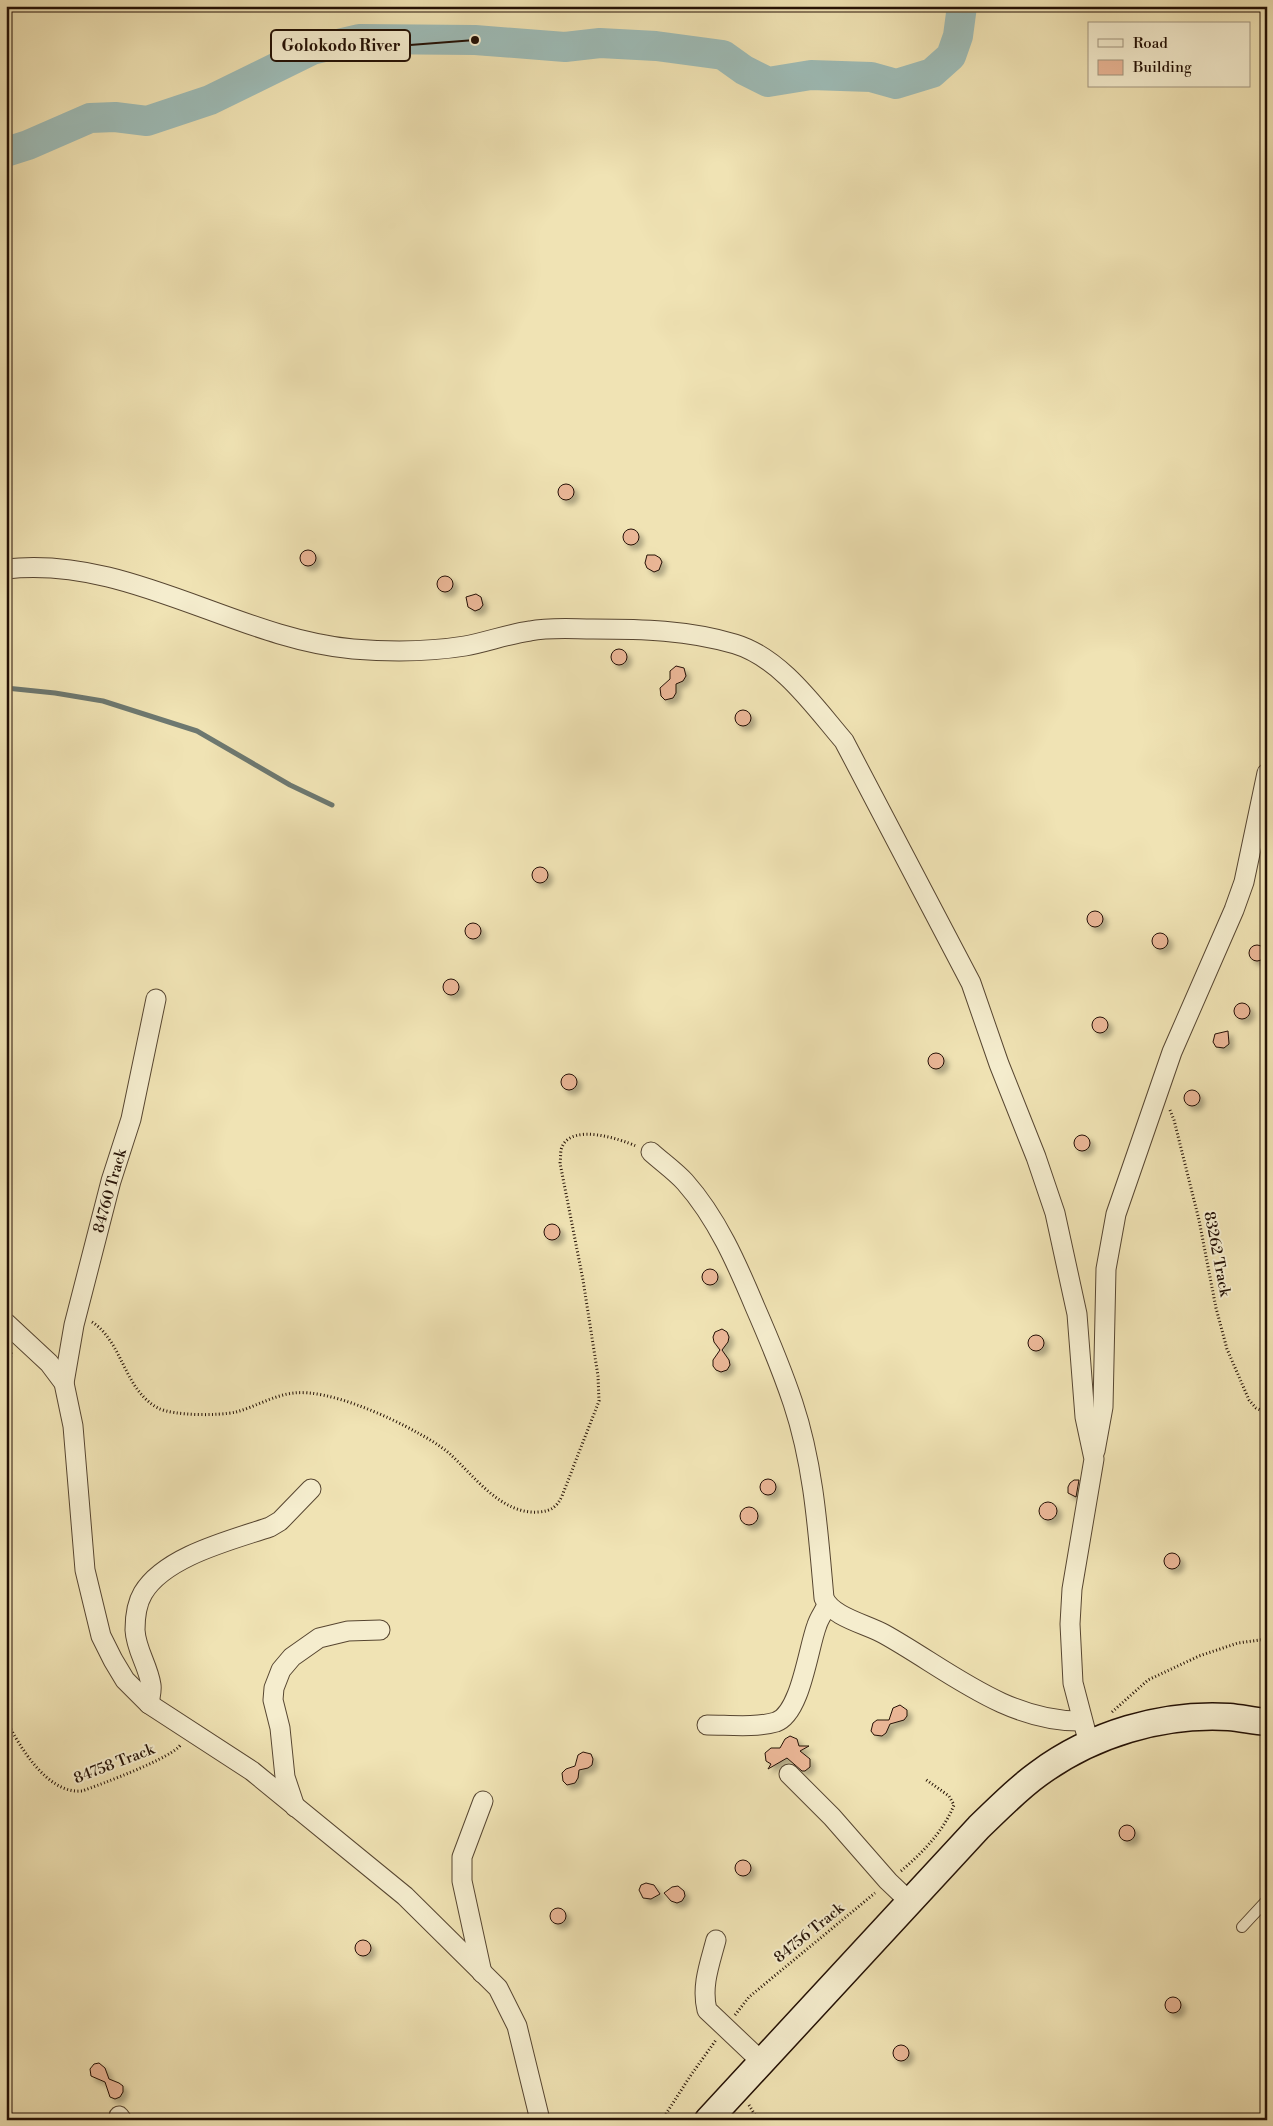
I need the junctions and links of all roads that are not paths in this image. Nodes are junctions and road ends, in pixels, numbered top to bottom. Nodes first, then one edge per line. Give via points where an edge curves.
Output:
1 (6, 569) edge
2 (1267, 773) edge
3 (156, 999) dead end
4 (651, 1152) road end
5 (11, 1327) edge
6 (64, 1383) junction
7 (1094, 1459) junction
8 (311, 1489) dead end
9 (827, 1605) junction
10 (380, 1630) dead end
11 (149, 1704) junction
12 (1267, 1722) edge
13 (707, 1725) dead end
14 (1085, 1733) junction
15 (789, 1774) dead end
16 (483, 1801) dead end
17 (296, 1808) junction
18 (1267, 1900) edge
19 (910, 1902) junction
20 (1242, 1927) dead end
21 (716, 1940) dead end
22 (482, 1973) junction
23 (762, 2062) junction
24 (540, 2120) edge
25 (708, 2120) edge

1 - 7 street via 54,568 139,585 279,635 312,644 354,649 427,650 532,630 657,629 736,644 762,656 816,708 844,741 971,983 1055,1213 1077,1314 1085,1417
2 - 7 street via 1244,882 1172,1052 1116,1214 1106,1269 1103,1407
3 - 6 street, 84760 Track via 131,1118 111,1181 74,1325
4 - 9 street via 684,1181 722,1234 773,1348 794,1404 808,1462
5 - 6 street
6 - 11 street via 73,1426 85,1570 94,1609 113,1660 125,1680
7 - 14 street via 1072,1589 1070,1624 1074,1683
8 - 11 street via 280,1521 195,1553 170,1567 143,1592 137,1608 135,1630 138,1650 151,1686
9 - 13 street via 817,1625 796,1698 788,1712 778,1721 763,1724
9 - 14 street via 842,1616 887,1636 951,1677 993,1699 1037,1715 1067,1721
10 - 17 street via 348,1631 319,1638 292,1657 281,1670 273,1700 280,1728 285,1777
11 - 17 street via 252,1771
12 - 14 street via 1194,1718 1156,1722 1117,1733
14 - 19 street via 1055,1763 1013,1794
15 - 19 street
16 - 22 street via 462,1857 462,1880
17 - 22 street via 404,1896
18 - 20 lane
19 - 23 street
21 - 23 street via 705,1984 707,2010
22 - 24 street via 498,1988 517,2026
23 - 25 street

